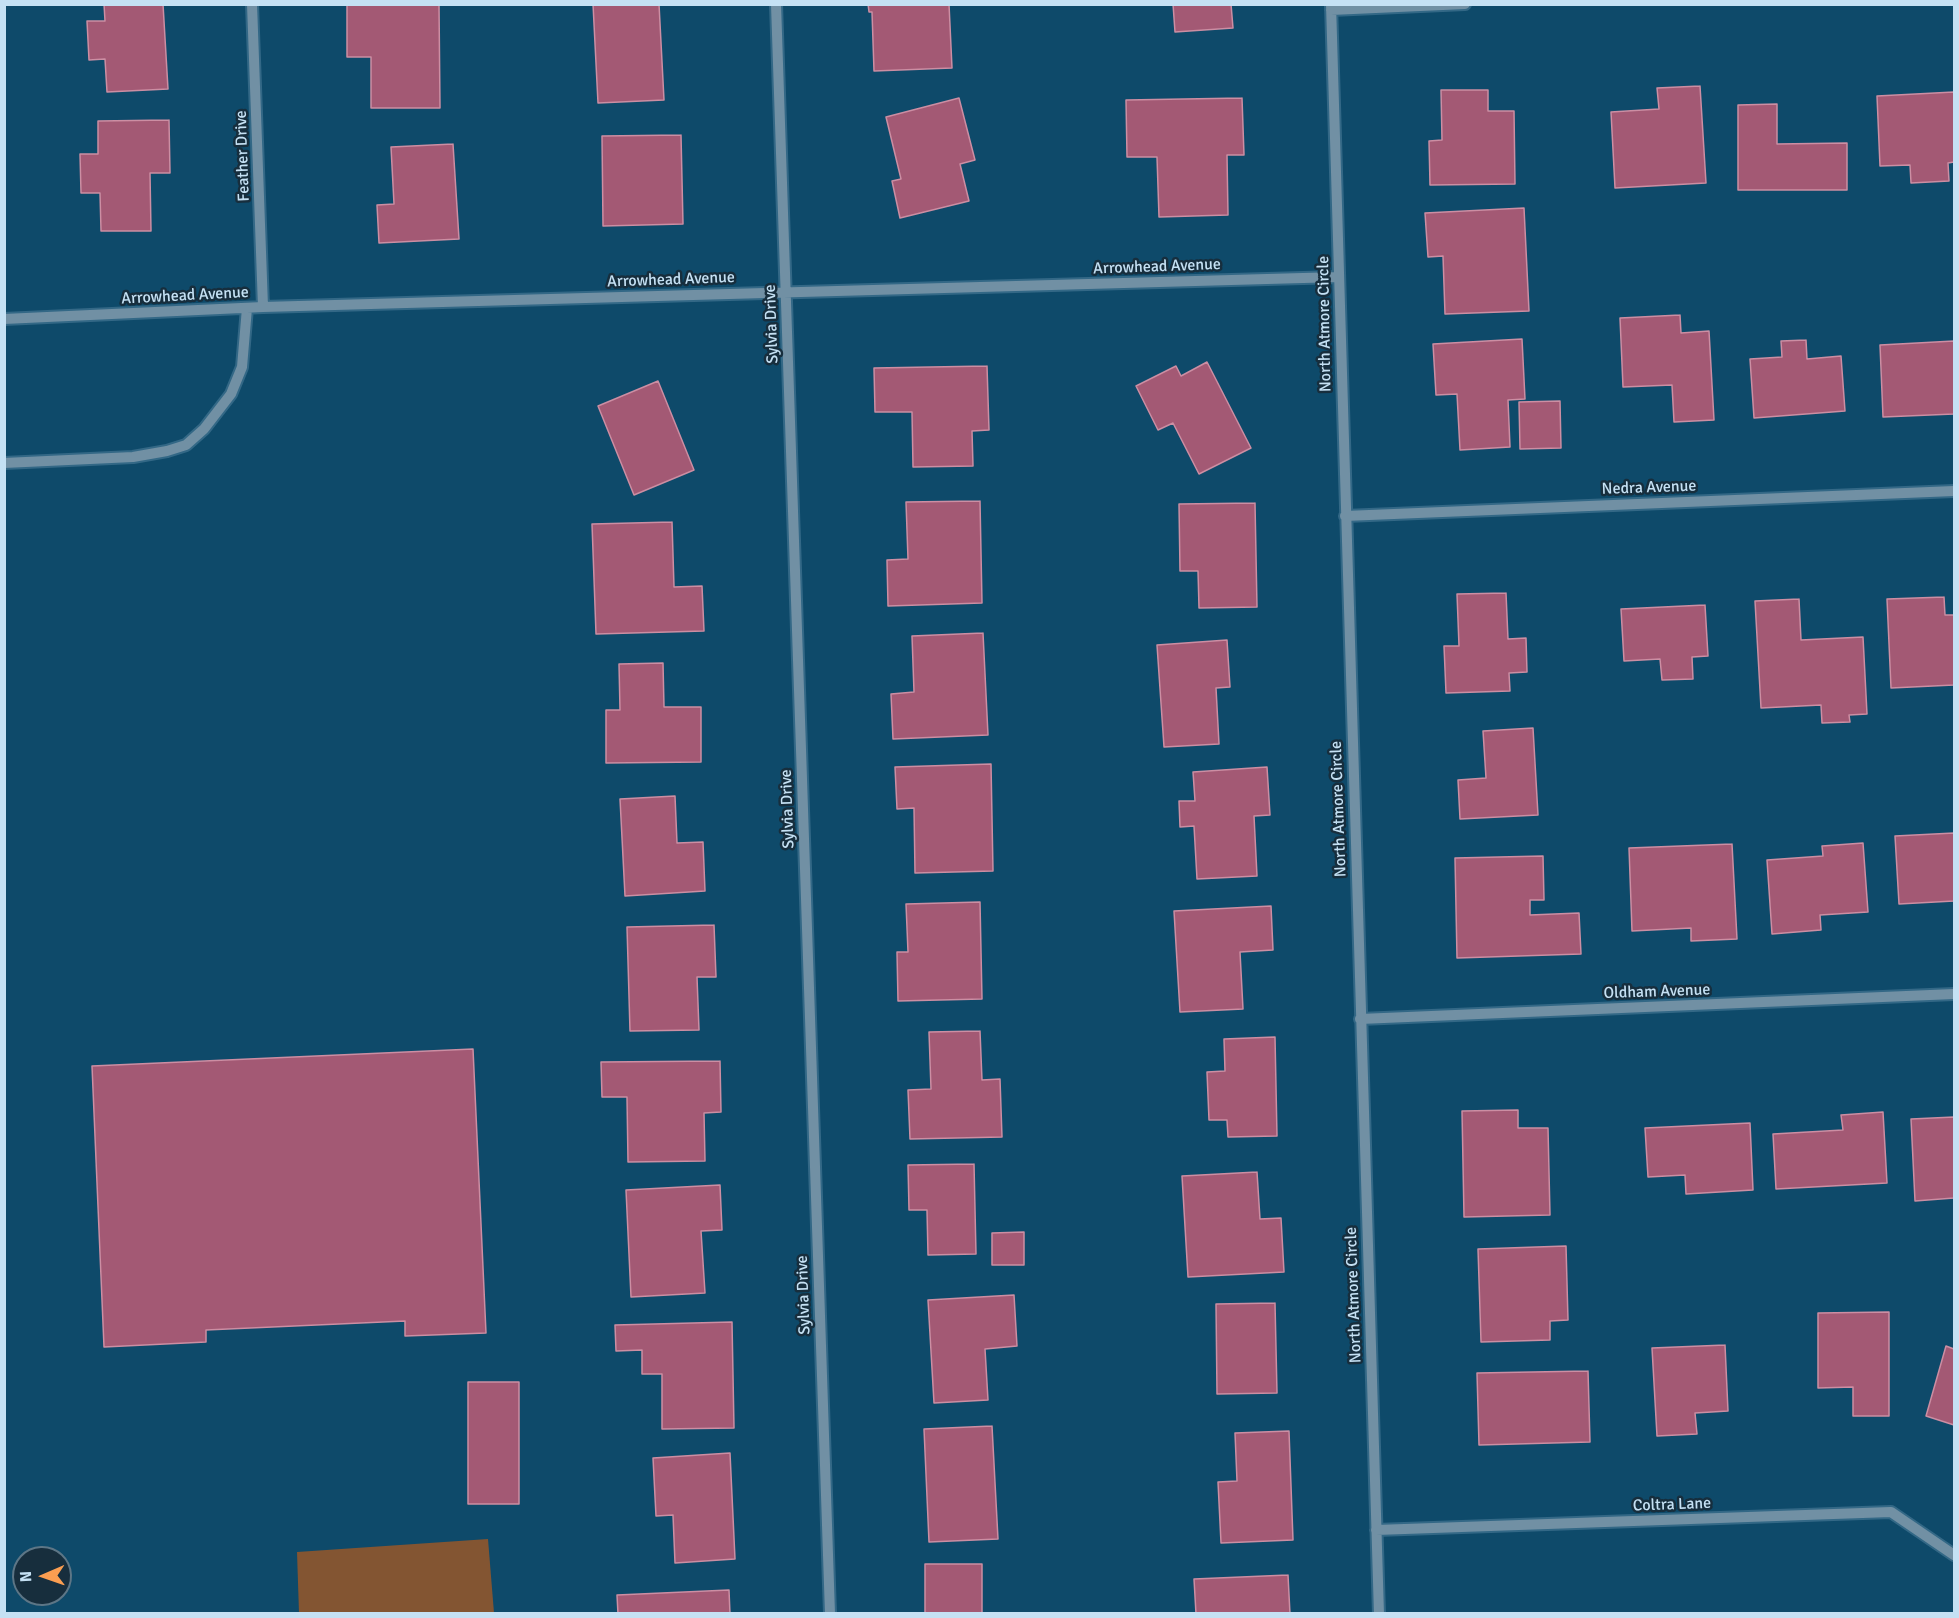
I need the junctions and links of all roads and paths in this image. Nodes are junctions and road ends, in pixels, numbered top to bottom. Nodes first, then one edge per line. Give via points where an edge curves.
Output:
1 (252, 4) edge
2 (776, 4) edge
3 (1465, 4) edge
4 (1331, 7) edge
5 (1339, 277) junction
6 (786, 292) junction
7 (263, 307) junction
8 (247, 308) junction
9 (4, 320) edge
10 (4, 462) edge
11 (1954, 491) edge
12 (1345, 516) junction
13 (1954, 994) edge
14 (1360, 1019) junction
15 (1376, 1530) junction
16 (1954, 1555) edge
17 (830, 1614) edge
18 (1379, 1614) edge

1 - 7 street, Feather Drive
2 - 6 street, Sylvia Drive
3 - 4 street
4 - 5 street, North Atmore Circle
5 - 6 street, Arrowhead Avenue
5 - 12 street, North Atmore Circle
6 - 7 street, Arrowhead Avenue
6 - 17 street, Sylvia Drive
7 - 8 street, Arrowhead Avenue
8 - 9 street, Arrowhead Avenue
8 - 10 street via 242,367 231,394 186,445 133,457
11 - 12 street, Nedra Avenue
12 - 14 street, North Atmore Circle
13 - 14 street, Oldham Avenue
14 - 15 street, North Atmore Circle
15 - 16 street, Coltra Lane via 1891,1512
15 - 18 street, North Atmore Circle

